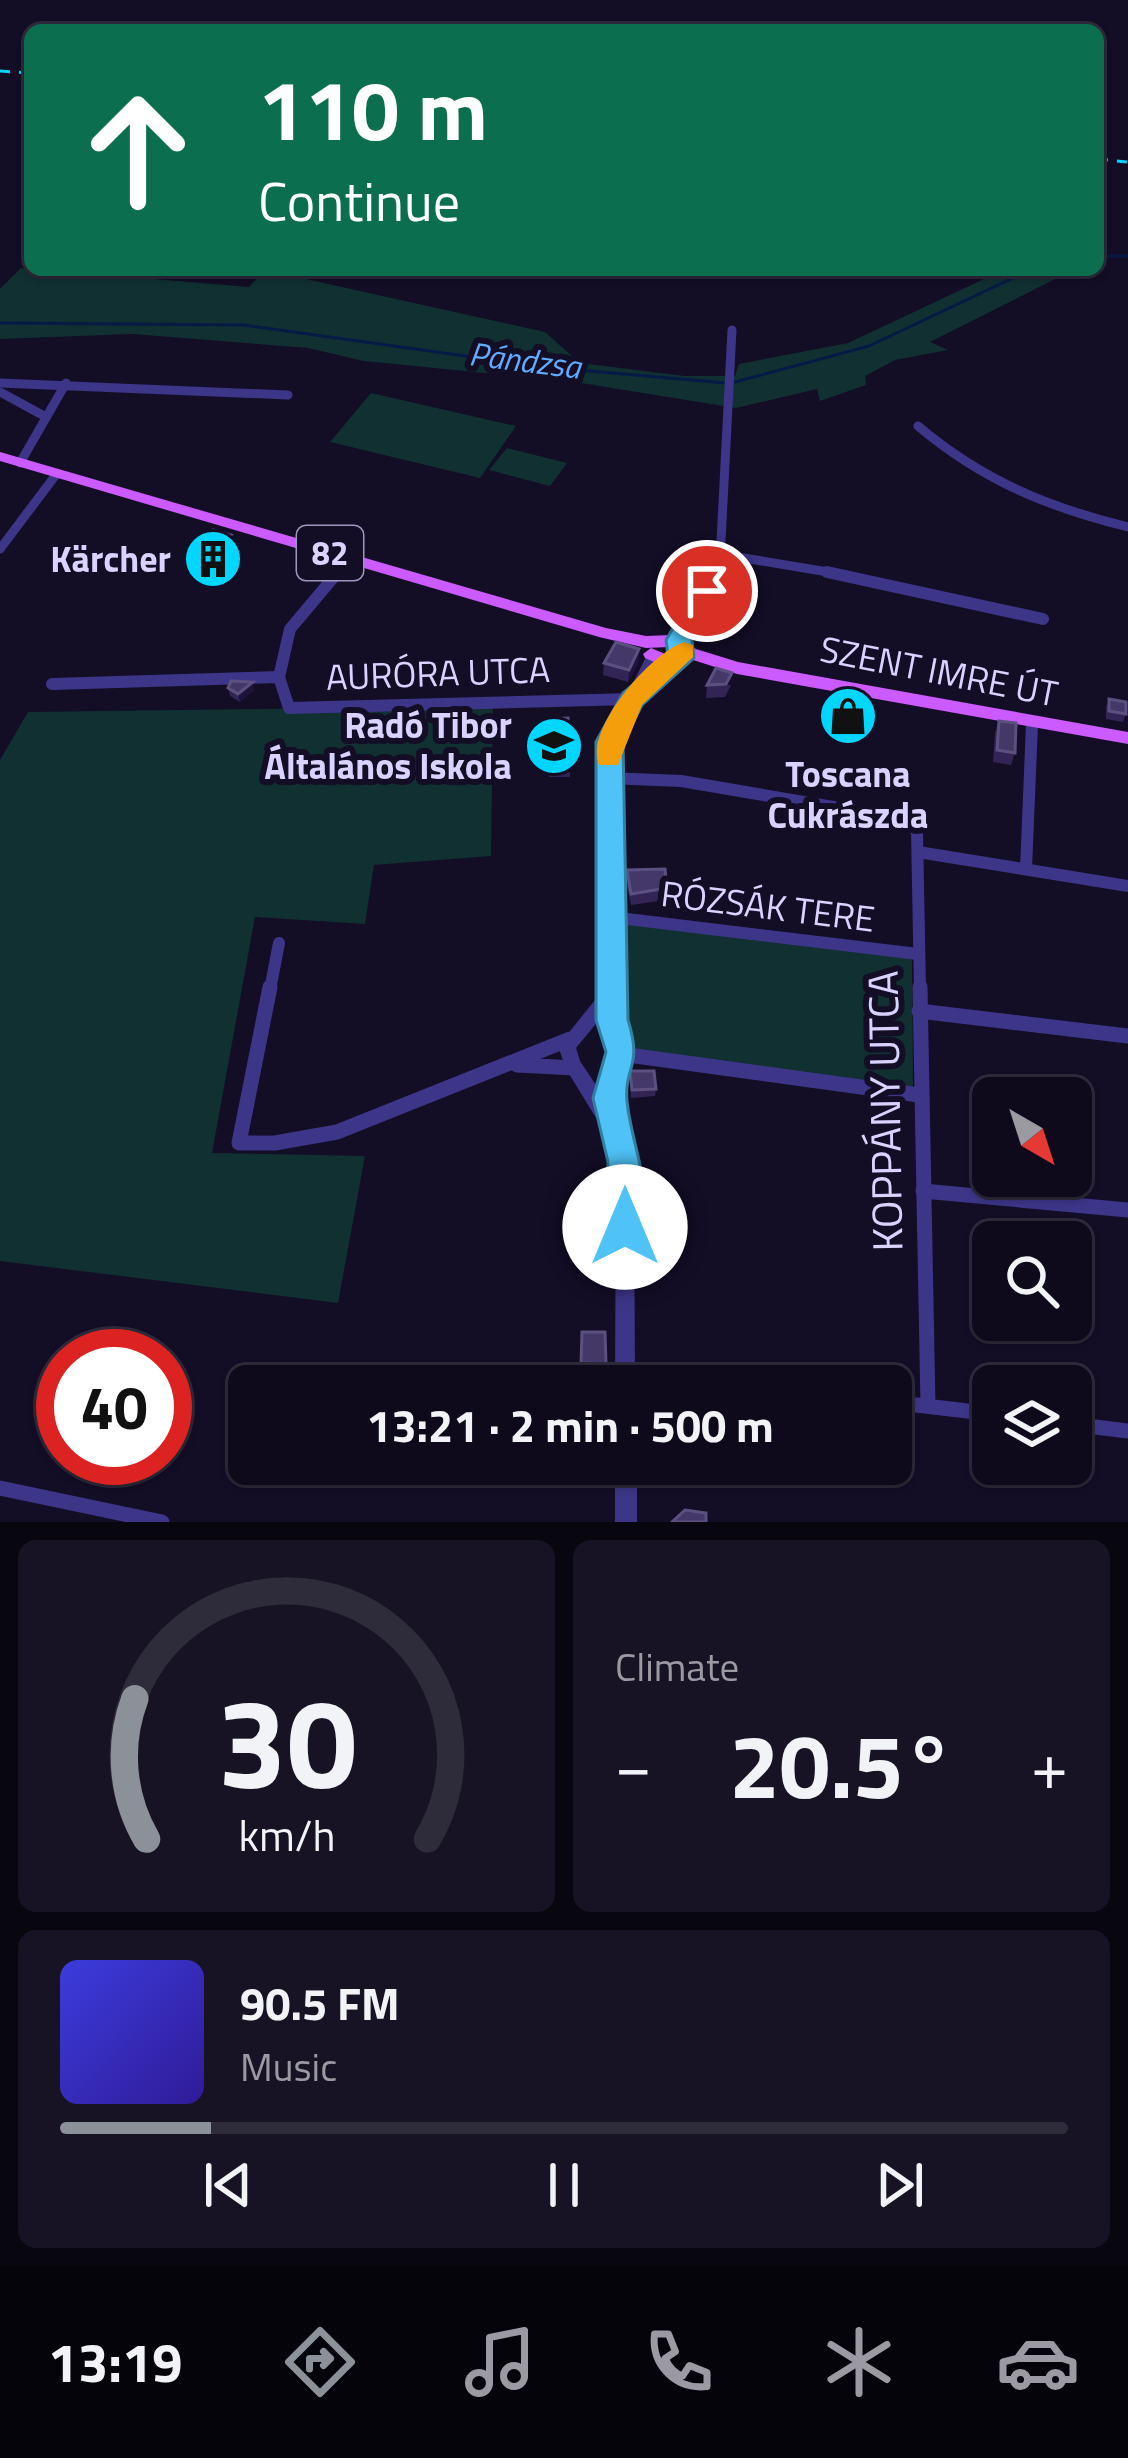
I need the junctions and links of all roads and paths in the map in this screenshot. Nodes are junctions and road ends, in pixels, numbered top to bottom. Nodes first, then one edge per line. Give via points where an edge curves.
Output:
1 (732, 330) dead end
2 (66, 383) junction
3 (0, 388) edge
4 (288, 395) dead end
5 (46, 418) junction
6 (917, 426) dead end
7 (0, 456) edge
8 (20, 464) junction
9 (55, 476) junction
10 (1128, 527) edge
11 (0, 549) edge
12 (720, 554) junction
13 (349, 558) junction
14 (1043, 619) dead end
15 (667, 651) junction
16 (279, 677) junction
17 (52, 684) dead end
18 (632, 699) junction
19 (1033, 724) junction
20 (1128, 739) edge
21 (607, 778) junction
22 (918, 851) junction
23 (1026, 868) junction
24 (1128, 886) edge
25 (611, 917) junction
26 (279, 943) dead end
27 (918, 954) junction
28 (613, 970) junction
29 (919, 1011) junction
30 (576, 1035) junction
31 (1128, 1036) edge
32 (619, 1053) junction
33 (492, 1066) junction
34 (577, 1069) junction
35 (919, 1095) junction
36 (622, 1154) junction
37 (923, 1191) junction
38 (1128, 1210) edge
39 (624, 1365) edge
40 (912, 1404) edge
41 (928, 1406) junction
42 (972, 1411) edge
43 (1092, 1427) edge
44 (1128, 1431) edge
45 (626, 1485) edge
46 (0, 1488) edge
47 (162, 1522) edge
48 (626, 1522) edge

1 - 12 street
2 - 3 street
2 - 4 street
2 - 5 street
3 - 5 street
5 - 8 street
6 - 10 street via 1008,493
7 - 8 main road, SZENT IMRE ÚT / 82
8 - 9 main road, SZENT IMRE ÚT / 82
9 - 11 street
9 - 13 main road, SZENT IMRE ÚT / 82
12 - 14 street via 885,581
12 - 15 street
13 - 15 main road, SZENT IMRE ÚT / 82
13 - 16 street via 290,629
15 - 18 street
15 - 19 main road, SZENT IMRE ÚT / 82
16 - 17 street, AURÓRA UTCA
16 - 18 street, AURÓRA UTCA via 289,708
18 - 21 street via 610,742
19 - 20 main road, SZENT IMRE ÚT / 82
19 - 23 street
21 - 22 street, KOPPÁNY UTCA via 681,781 904,820 917,832
21 - 25 street
22 - 23 street
22 - 27 street, KOPPÁNY UTCA
23 - 24 street
25 - 27 street, RÓZSÁK TERE
25 - 28 street
26 - 33 street via 238,1143 363,1128
27 - 29 street, KOPPÁNY UTCA
28 - 30 street via 602,1004
28 - 32 street
29 - 31 street
29 - 35 street, KOPPÁNY UTCA
30 - 32 street via 599,1028
30 - 33 street
30 - 34 street via 567,1054
32 - 34 street via 599,1075
32 - 35 street
32 - 36 street via 610,1098
33 - 34 street
34 - 36 street
35 - 37 street, KOPPÁNY UTCA
36 - 39 street
37 - 38 street
37 - 41 street, KOPPÁNY UTCA
40 - 41 street
41 - 42 street
43 - 44 street
45 - 48 street
46 - 47 street

